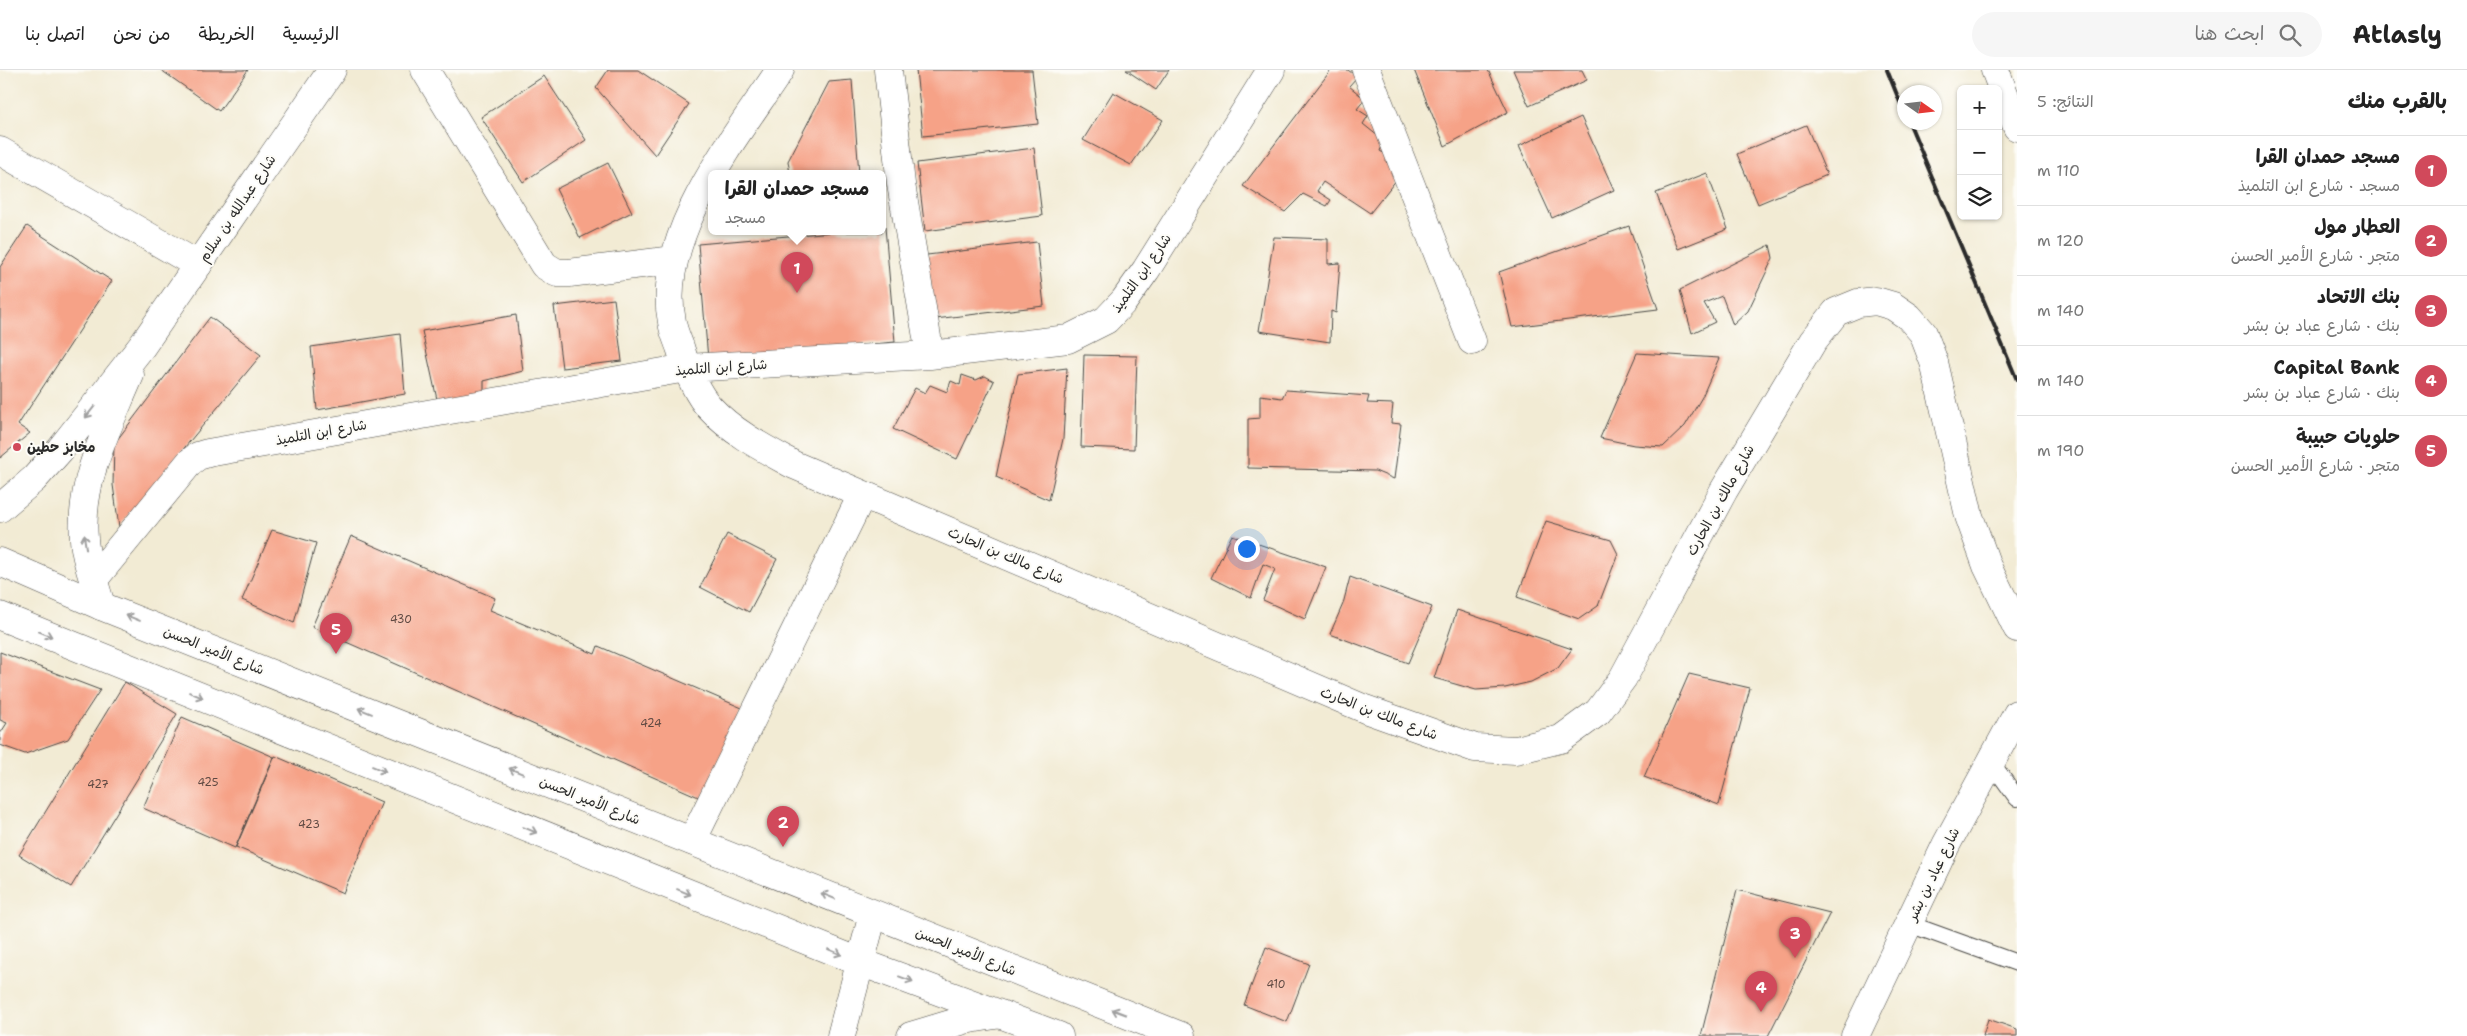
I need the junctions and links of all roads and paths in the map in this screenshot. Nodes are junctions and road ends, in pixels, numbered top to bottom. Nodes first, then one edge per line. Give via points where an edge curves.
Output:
1 (332, 70) edge
2 (425, 70) edge
3 (780, 70) edge
4 (888, 70) edge
5 (1271, 70) edge
6 (1366, 70) edge
7 (1995, 70) edge
8 (2017, 127) edge
9 (0, 151) edge
10 (714, 170) edge
11 (708, 179) edge
12 (674, 260) junction
13 (198, 265) junction
14 (1472, 342) dead end
15 (142, 346) junction
16 (930, 354) junction
17 (686, 368) junction
18 (862, 495) junction
19 (0, 508) edge
20 (0, 562) edge
21 (94, 579) junction
22 (101, 606) junction
23 (0, 616) edge
24 (2017, 628) edge
25 (2017, 714) edge
26 (1991, 762) junction
27 (2017, 798) edge
28 (692, 841) junction
29 (873, 914) junction
30 (1909, 924) junction
31 (860, 962) junction
32 (2017, 963) edge
33 (1002, 1014) junction
34 (841, 1036) edge
35 (911, 1036) edge
36 (1059, 1036) edge
37 (1181, 1036) edge
38 (1855, 1036) edge

1 - 13 main road, شارع عبدالله بن سلام
2 - 12 main road via 550,270 569,273
3 - 10 main road, شارع مالك بن الحارث
4 - 16 main road via 901,184
5 - 16 main road, شارع ابن التلميذ via 1146,270 1106,320 1068,339
6 - 14 main road
7 - 8 main road
9 - 13 main road
11 - 12 main road, شارع مالك بن الحارث via 686,223
12 - 17 main road, شارع مالك بن الحارث via 670,286 671,321
13 - 15 main road, شارع عبدالله بن سلام
15 -> 19 main road, شارع عبدالله بن سلام via 60,450 34,479
21 -> 15 main road, شارع عبدالله بن سلام via 84,541 83,507 90,473
16 - 17 main road, شارع ابن التلميذ
17 - 18 main road, شارع مالك بن الحارث via 709,407 751,442
17 - 21 main road, شارع ابن التلميذ via 198,456
18 - 24 main road, شارع مالك بن الحارث via 1365,709 1475,748 1516,750 1561,739 1598,712 1623,678 1724,490 1813,341 1836,312 1858,303 1876,301 1909,316 1923,332 1934,362 1969,516 1987,566
18 - 28 main road
20 - 22 main road, شارع الأمير الحسن
21 - 22 main road, شارع عبدالله بن سلام
28 -> 22 main road, شارع الأمير الحسن
23 -> 31 main road
25 - 26 main road, شارع عباد بن بشر
26 - 27 lane
26 - 30 main road, شارع عباد بن بشر
29 -> 28 main road, شارع الأمير الحسن
29 - 31 main road
37 -> 29 main road, شارع الأمير الحسن
30 - 32 lane
30 - 38 main road, شارع عباد بن بشر
31 -> 33 main road
31 - 34 main road
33 - 35 main road via 964,1020
33 - 36 main road

